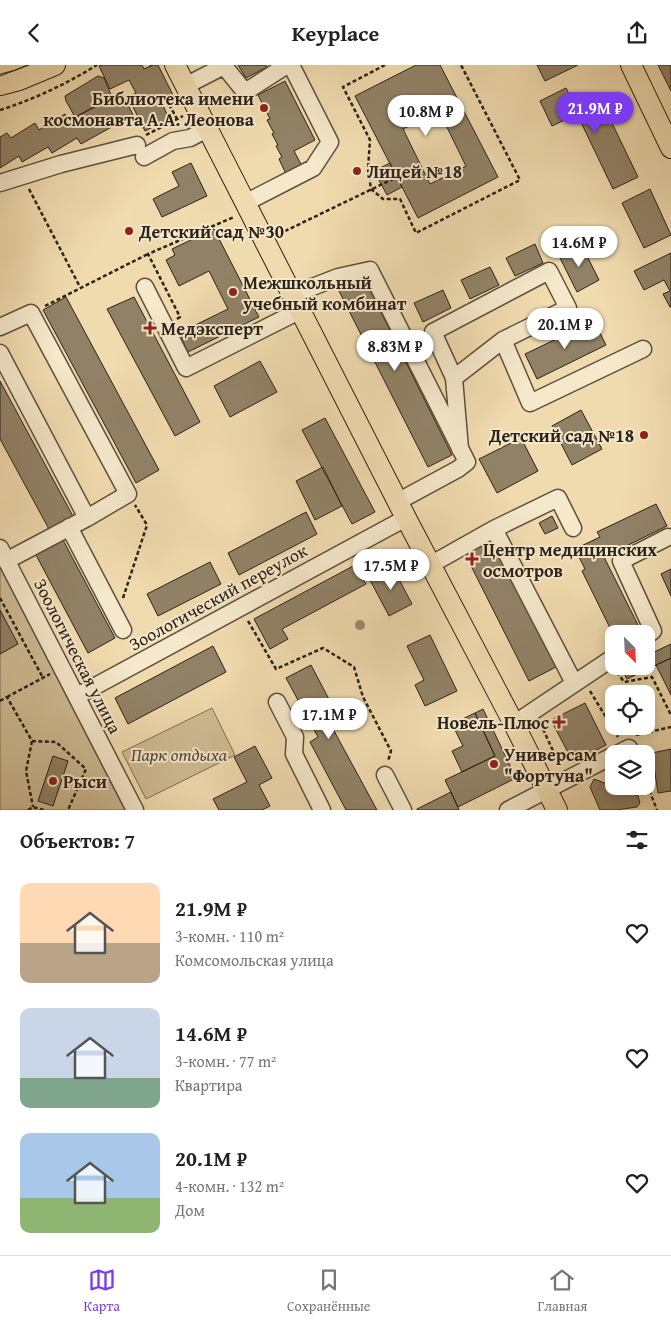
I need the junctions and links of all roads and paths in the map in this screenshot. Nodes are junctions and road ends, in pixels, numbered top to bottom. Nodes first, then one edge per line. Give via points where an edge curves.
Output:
1 (55, 65) edge
2 (97, 65) edge
3 (174, 65) edge
4 (287, 65) edge
5 (291, 65) edge
6 (385, 65) edge
7 (461, 65) edge
8 (630, 65) edge
9 (0, 85) edge
10 (186, 86) junction
11 (166, 99) dead end
12 (0, 110) edge
13 (186, 114) dead end
14 (176, 119) junction
15 (207, 129) junction
16 (671, 148) edge
17 (141, 151) junction
18 (22, 176) junction
19 (397, 177) dead end
20 (0, 183) edge
21 (371, 189) junction
22 (240, 210) junction
23 (279, 234) dead end
24 (148, 254) junction
25 (80, 287) junction
26 (145, 287) dead end
27 (296, 303) junction
28 (31, 313) junction
29 (164, 325) junction
30 (0, 327) edge
31 (503, 341) junction
32 (643, 349) dead end
33 (0, 353) edge
34 (454, 378) junction
35 (460, 449) junction
36 (128, 494) junction
37 (402, 510) junction
38 (86, 518) junction
39 (69, 527) junction
40 (573, 528) dead end
41 (494, 529) junction
42 (668, 537) dead end
43 (3, 555) edge
44 (430, 565) junction
45 (0, 598) edge
46 (246, 617) dead end
47 (120, 624) joint
48 (650, 625) edge
49 (605, 663) edge
50 (62, 668) junction
51 (620, 675) edge
52 (43, 678) junction
53 (578, 681) junction
54 (77, 696) junction
55 (7, 697) junction
56 (0, 701) edge
57 (277, 702) dead end
58 (671, 715) edge
59 (514, 724) junction
60 (671, 727) edge
61 (32, 741) junction
62 (622, 745) edge
63 (626, 745) edge
64 (605, 757) edge
65 (384, 775) joint
66 (548, 790) junction
67 (651, 795) edge
68 (33, 807) junction
69 (28, 810) edge
70 (44, 810) edge
71 (68, 810) edge
72 (135, 810) edge
73 (322, 810) edge
74 (403, 810) edge
75 (508, 810) edge
76 (557, 810) edge
77 (657, 810) edge

1 - 9 main road
2 - 12 path via 26,102
3 - 10 main road
4 - 10 street via 245,92 224,65
5 - 22 street via 330,141 313,168
6 - 21 path via 343,87 370,140 368,169
7 - 21 path via 520,180 416,233 400,199 383,199
8 - 16 main road
10 - 15 main road
11 - 14 path
13 - 14 path
14 - 17 path via 143,136
15 - 17 street via 190,138
15 - 22 main road
17 - 18 street via 61,164
18 - 20 street
18 - 25 path
19 - 21 path
21 - 23 path
22 - 24 path
22 - 27 main road
24 - 25 path
24 - 29 path via 180,317
25 - 28 path
26 - 29 street
27 - 29 street via 186,368
27 - 35 street via 338,277 370,270
27 - 37 main road
28 - 30 street
28 - 36 street
31 - 32 street via 530,403
31 - 34 street
31 - 34 street via 568,308 549,271 433,332
33 - 38 street
34 - 35 street
35 - 37 street, Зоологический переулок via 466,462
36 - 38 street
36 - 47 path via 147,525
37 - 44 main road
37 - 54 street, Зоологический переулок
38 - 39 street
39 - 43 street
39 - 47 street
40 - 41 street via 558,498
41 - 44 street
41 - 53 street
42 - 48 street via 621,561
43 - 50 street, Зоологическая улица
44 - 59 main road
45 - 52 path
46 - 65 path via 276,669 323,648 354,667 363,697 391,751
49 - 53 street
50 - 52 path
50 - 54 street, Зоологическая улица
51 - 58 path via 624,682 652,677
52 - 55 path
53 - 59 street
53 - 62 path
54 - 72 street, Зоологическая улица
55 - 56 path
55 - 61 path
57 - 73 street via 295,737 294,754
59 - 66 main road
60 - 63 path
61 - 68 path via 26,771
61 - 71 path via 56,742 86,769
64 - 66 street
65 - 74 street
66 - 75 street
66 - 76 main road
67 - 77 path
68 - 69 path
68 - 70 path

